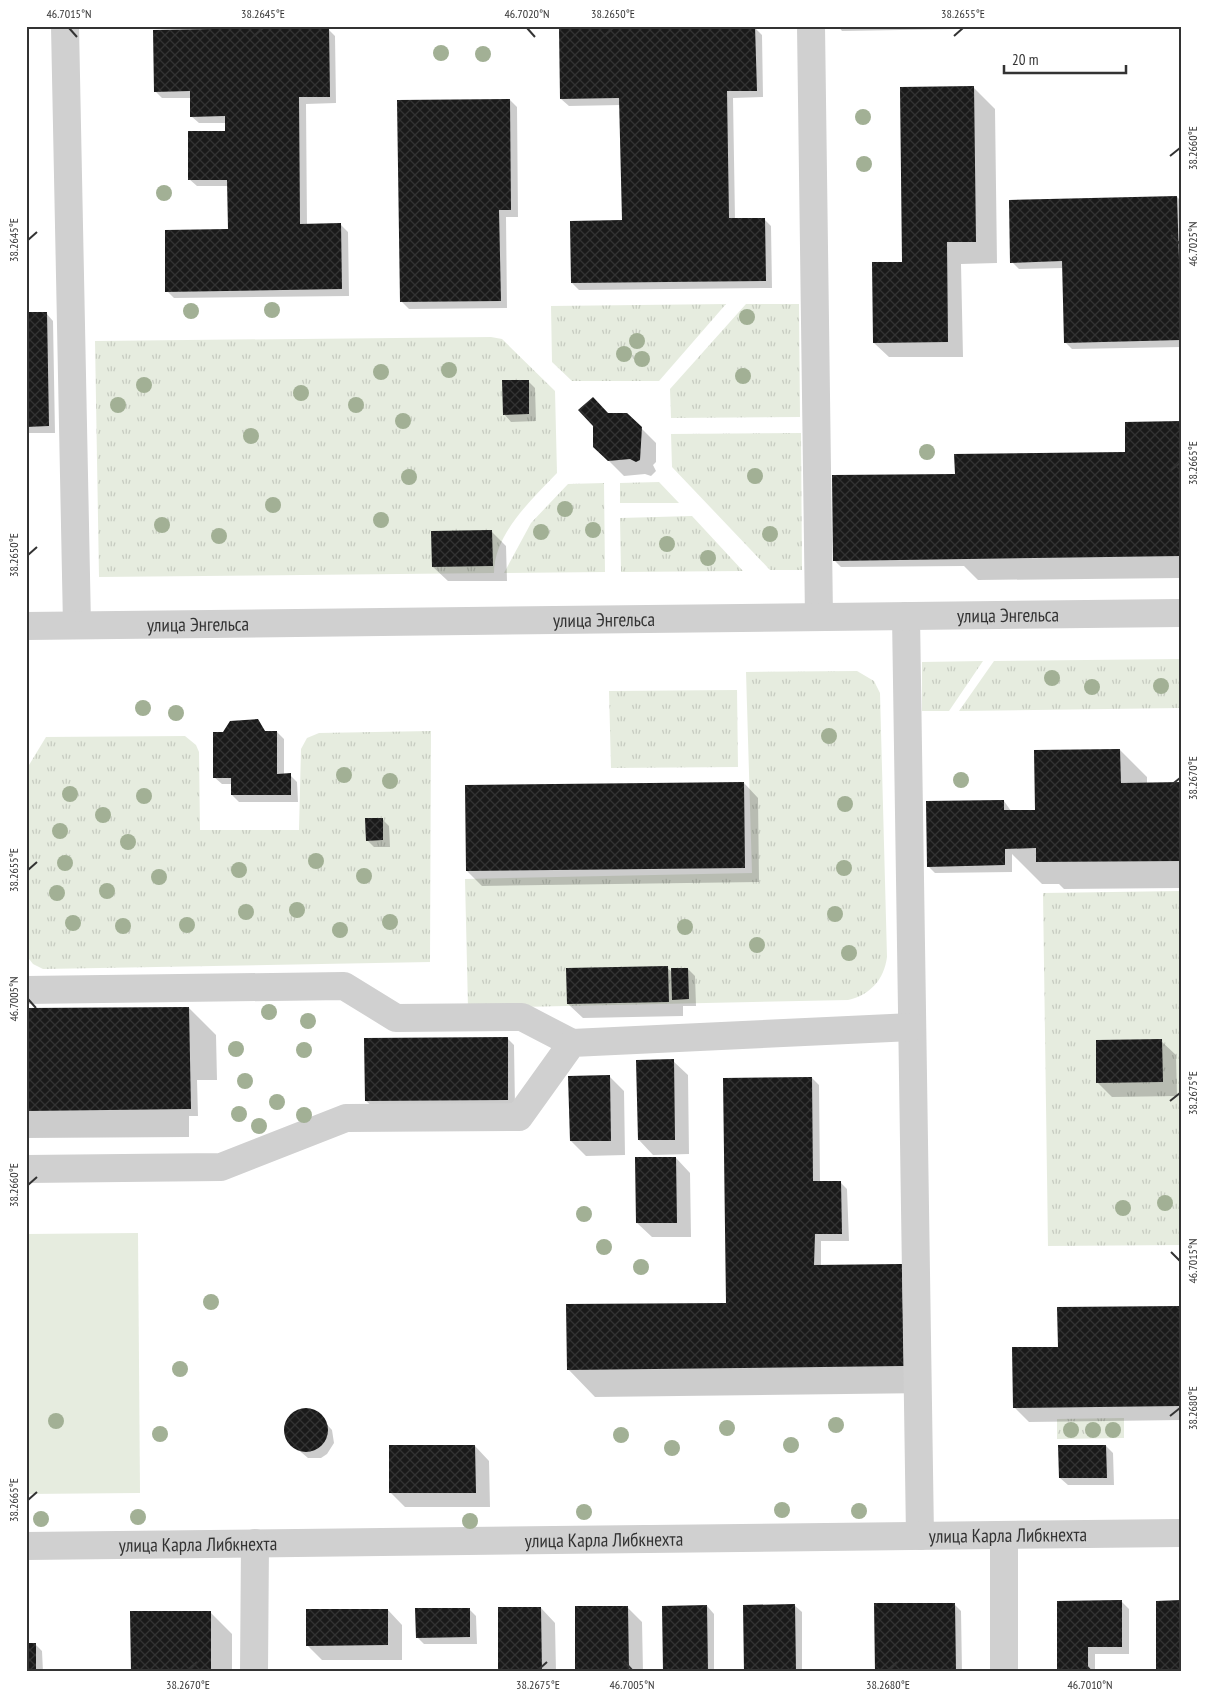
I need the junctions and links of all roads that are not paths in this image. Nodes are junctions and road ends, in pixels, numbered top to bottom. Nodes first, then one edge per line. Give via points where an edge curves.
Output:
1 (65, 26) edge
2 (811, 26) edge
3 (1181, 613) edge
4 (906, 616) junction
5 (819, 617) junction
6 (77, 625) junction
7 (26, 626) edge
8 (26, 990) edge
9 (912, 1027) junction
10 (572, 1044) junction
11 (26, 1169) edge
12 (1181, 1533) edge
13 (1004, 1535) junction
14 (920, 1536) junction
15 (255, 1543) junction
16 (26, 1546) edge
17 (254, 1672) edge
18 (1004, 1672) edge

1 - 6 street
2 - 5 street
3 - 4 street, улица Энгельса
4 - 5 street, улица Энгельса
4 - 9 street
5 - 6 street, улица Энгельса
6 - 7 street, улица Энгельса
8 - 10 street via 344,986 396,1018 522,1017
9 - 10 street
9 - 14 street
10 - 11 street via 519,1117 346,1118 221,1167
12 - 13 street, улица Карла Либкнехта
13 - 14 street, улица Карла Либкнехта
13 - 18 street
14 - 15 street, улица Карла Либкнехта
15 - 16 street, улица Карла Либкнехта
15 - 17 street

